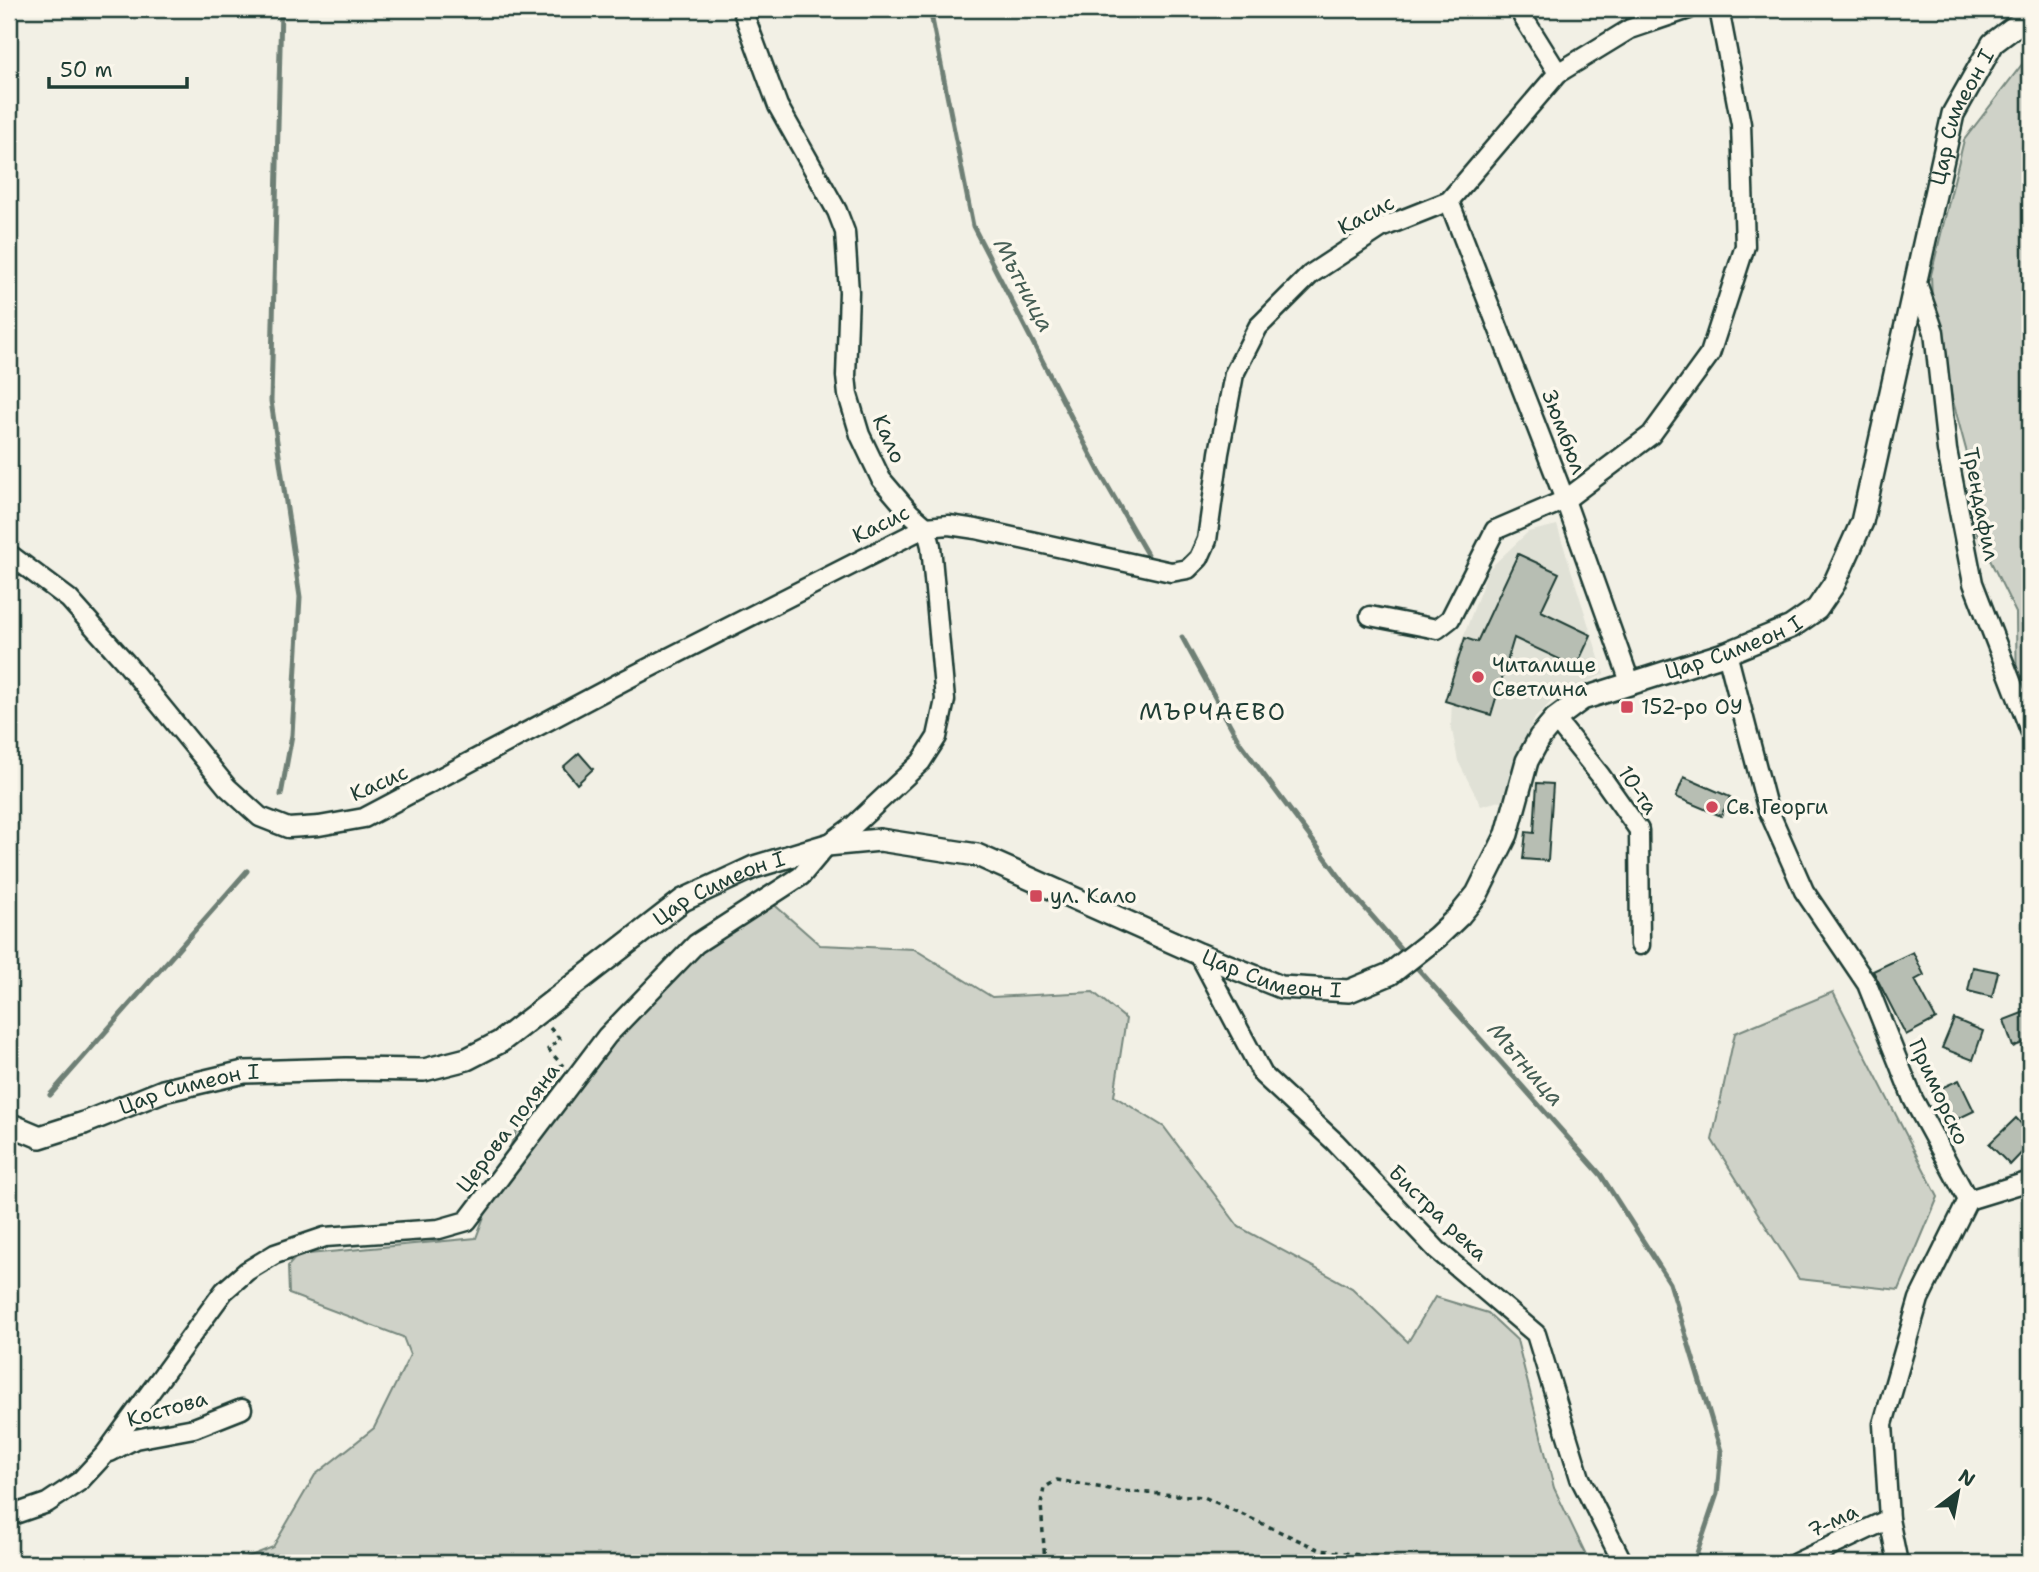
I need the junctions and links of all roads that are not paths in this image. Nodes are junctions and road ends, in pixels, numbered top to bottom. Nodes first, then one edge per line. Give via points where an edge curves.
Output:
1 (742, 9) edge
2 (1522, 9) edge
3 (1689, 9) edge
4 (1719, 9) edge
5 (2030, 15) edge
6 (1558, 73) junction
7 (1449, 201) junction
8 (1916, 280) junction
9 (1565, 499) junction
10 (926, 527) junction
11 (9, 554) edge
12 (1370, 616) dead end
13 (1727, 653) junction
14 (1630, 682) junction
15 (1555, 719) junction
16 (2030, 730) edge
17 (827, 845) junction
18 (1640, 945) dead end
19 (1199, 954) junction
20 (9, 1124) edge
21 (2030, 1181) edge
22 (1968, 1200) junction
23 (242, 1409) dead end
24 (105, 1454) junction
25 (9, 1516) edge
26 (1889, 1520) junction
27 (1623, 1563) edge
28 (1796, 1563) edge
29 (1898, 1563) edge

1 - 10 street, Кало via 778,106 845,232 849,292 846,376 860,435 881,479
2 - 6 street
3 - 6 street, Касис via 1630,29
4 - 9 street via 1741,124 1745,246 1710,354 1651,435
5 - 8 street, Цар Симеон I via 1993,43 1954,114
6 - 7 street, Касис
7 - 9 street, Зюмбюл
7 - 10 street, Касис via 1381,228 1311,274 1258,327 1234,374 1207,540 1188,569 1171,572 976,529
8 - 13 street, Цар Симеон I via 1862,522 1834,584 1816,609 1791,627
8 - 16 street, Трендафил via 1934,332 1947,450 1973,583
9 - 12 street via 1495,530 1450,619 1437,629
9 - 14 street, Зюмбюл
10 - 11 street, Касис via 364,818 288,828 260,817 227,787 69,599
10 - 17 street via 945,700 937,737 921,762
13 - 14 street, Цар Симеон I
13 - 22 street, Приморско via 1772,819 1804,891 1867,984 1913,1099
14 - 15 street, Цар Симеон I via 1582,699
15 - 18 street, 10-та via 1639,830
15 - 19 street, Цар Симеон I via 1527,761 1507,834 1477,894 1459,916 1390,974 1349,991 1281,987
17 - 19 street, Цар Симеон I via 880,840 977,855
17 - 20 street, Цар Симеон I via 754,867 683,900 500,1042 467,1059 424,1070 244,1072 163,1091 40,1137
17 - 24 street, Церова поляна via 801,876 696,944 607,1035 467,1221 439,1229 325,1237 275,1254 247,1271 224,1291
19 - 27 street, Бистра река via 1264,1075 1437,1250 1535,1334 1580,1478
21 - 22 street
22 - 26 street via 1919,1299 1883,1424
23 - 24 street, Костова via 194,1428 135,1439
24 - 25 street, Церова поляна via 80,1481 47,1503
26 - 28 street, 7-ма
26 - 29 street

